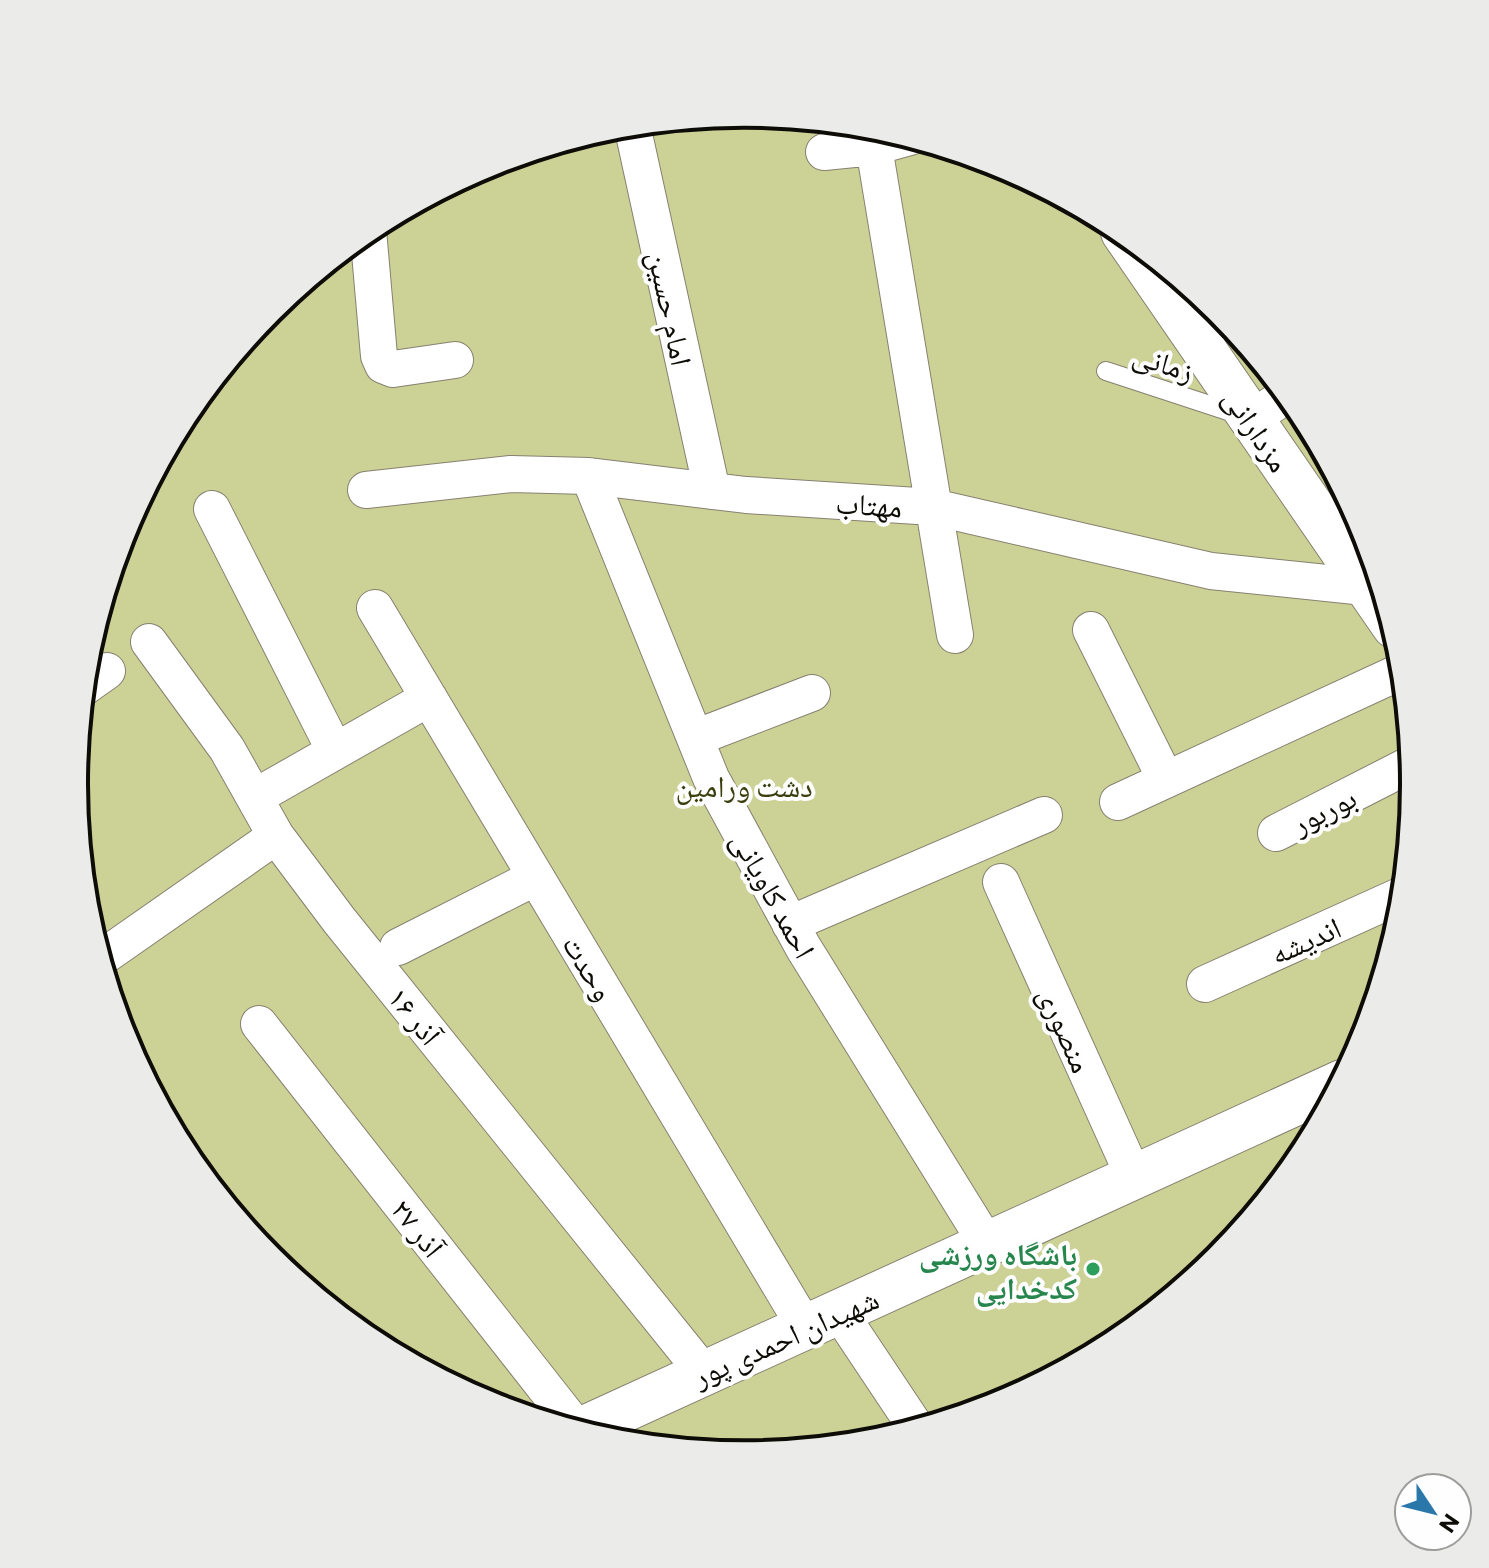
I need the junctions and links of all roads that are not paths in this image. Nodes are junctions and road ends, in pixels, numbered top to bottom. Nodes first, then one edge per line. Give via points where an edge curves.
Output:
1 (635, 137) edge
2 (887, 143) edge
3 (874, 147) junction
4 (824, 152) dead end
5 (369, 246) edge
6 (1174, 287) edge
7 (1211, 328) edge
8 (455, 360) dead end
9 (1106, 371) dead end
10 (1277, 401) edge
11 (1251, 419) junction
12 (589, 476) junction
13 (366, 490) dead end
14 (712, 491) junction
15 (933, 507) junction
16 (212, 509) dead end
17 (1367, 575) edge
18 (1369, 582) edge
19 (375, 608) dead end
20 (1091, 630) dead end
21 (955, 635) dead end
22 (149, 642) dead end
23 (1391, 676) edge
24 (812, 693) dead end
25 (429, 698) junction
26 (695, 738) junction
27 (335, 751) junction
28 (1401, 769) edge
29 (1166, 780) junction
30 (255, 797) junction
31 (1118, 802) dead end
32 (1044, 815) dead end
33 (1276, 833) dead end
34 (276, 836) junction
35 (536, 877) junction
36 (1001, 882) dead end
37 (1390, 900) edge
38 (790, 924) junction
39 (398, 947) dead end
40 (110, 952) edge
41 (1205, 984) dead end
42 (259, 1024) dead end
43 (1325, 1090) edge
44 (1134, 1177) junction
45 (987, 1244) junction
46 (822, 1319) junction
47 (704, 1373) junction
48 (567, 1416) edge
49 (909, 1419) edge
50 (596, 1423) edge

1 - 14 street, امام حسین
2 - 3 street
3 - 4 street
3 - 15 street
5 - 8 street via 383,365 393,369
6 - 7 street, مزدارانی
7 - 11 street, مزدارانی
9 - 11 lane, زمانی
10 - 11 street
11 - 17 street, مزدارانی
12 - 13 street, مهتاب via 511,474
12 - 14 street, مهتاب
12 - 26 street, احمد کاویانی
14 - 15 street, مهتاب
15 - 18 street, مهتاب via 1211,571
15 - 21 street
16 - 27 street
19 - 25 street, وحدت
20 - 29 street
22 - 30 street, ۱۶ آذر
23 - 29 street
24 - 26 street
25 - 27 street
25 - 35 street, وحدت
26 - 38 street, احمد کاویانی
27 - 30 street
28 - 33 street, بوربور
29 - 31 street
30 - 34 street, ۱۶ آذر
32 - 38 street
34 - 40 street
34 - 47 street, ۱۶ آذر
35 - 39 street
35 - 46 street, وحدت
36 - 44 street, منصوری
37 - 41 street, اندیشه
38 - 45 street, احمد کاویانی
42 - 48 street, ۲۷ آذر
43 - 44 street, شهیدان احمدی پور
44 - 45 street, شهیدان احمدی پور
45 - 46 street, شهیدان احمدی پور
46 - 47 street, شهیدان احمدی پور
46 - 49 street, وحدت
47 - 50 street, شهیدان احمدی پور

